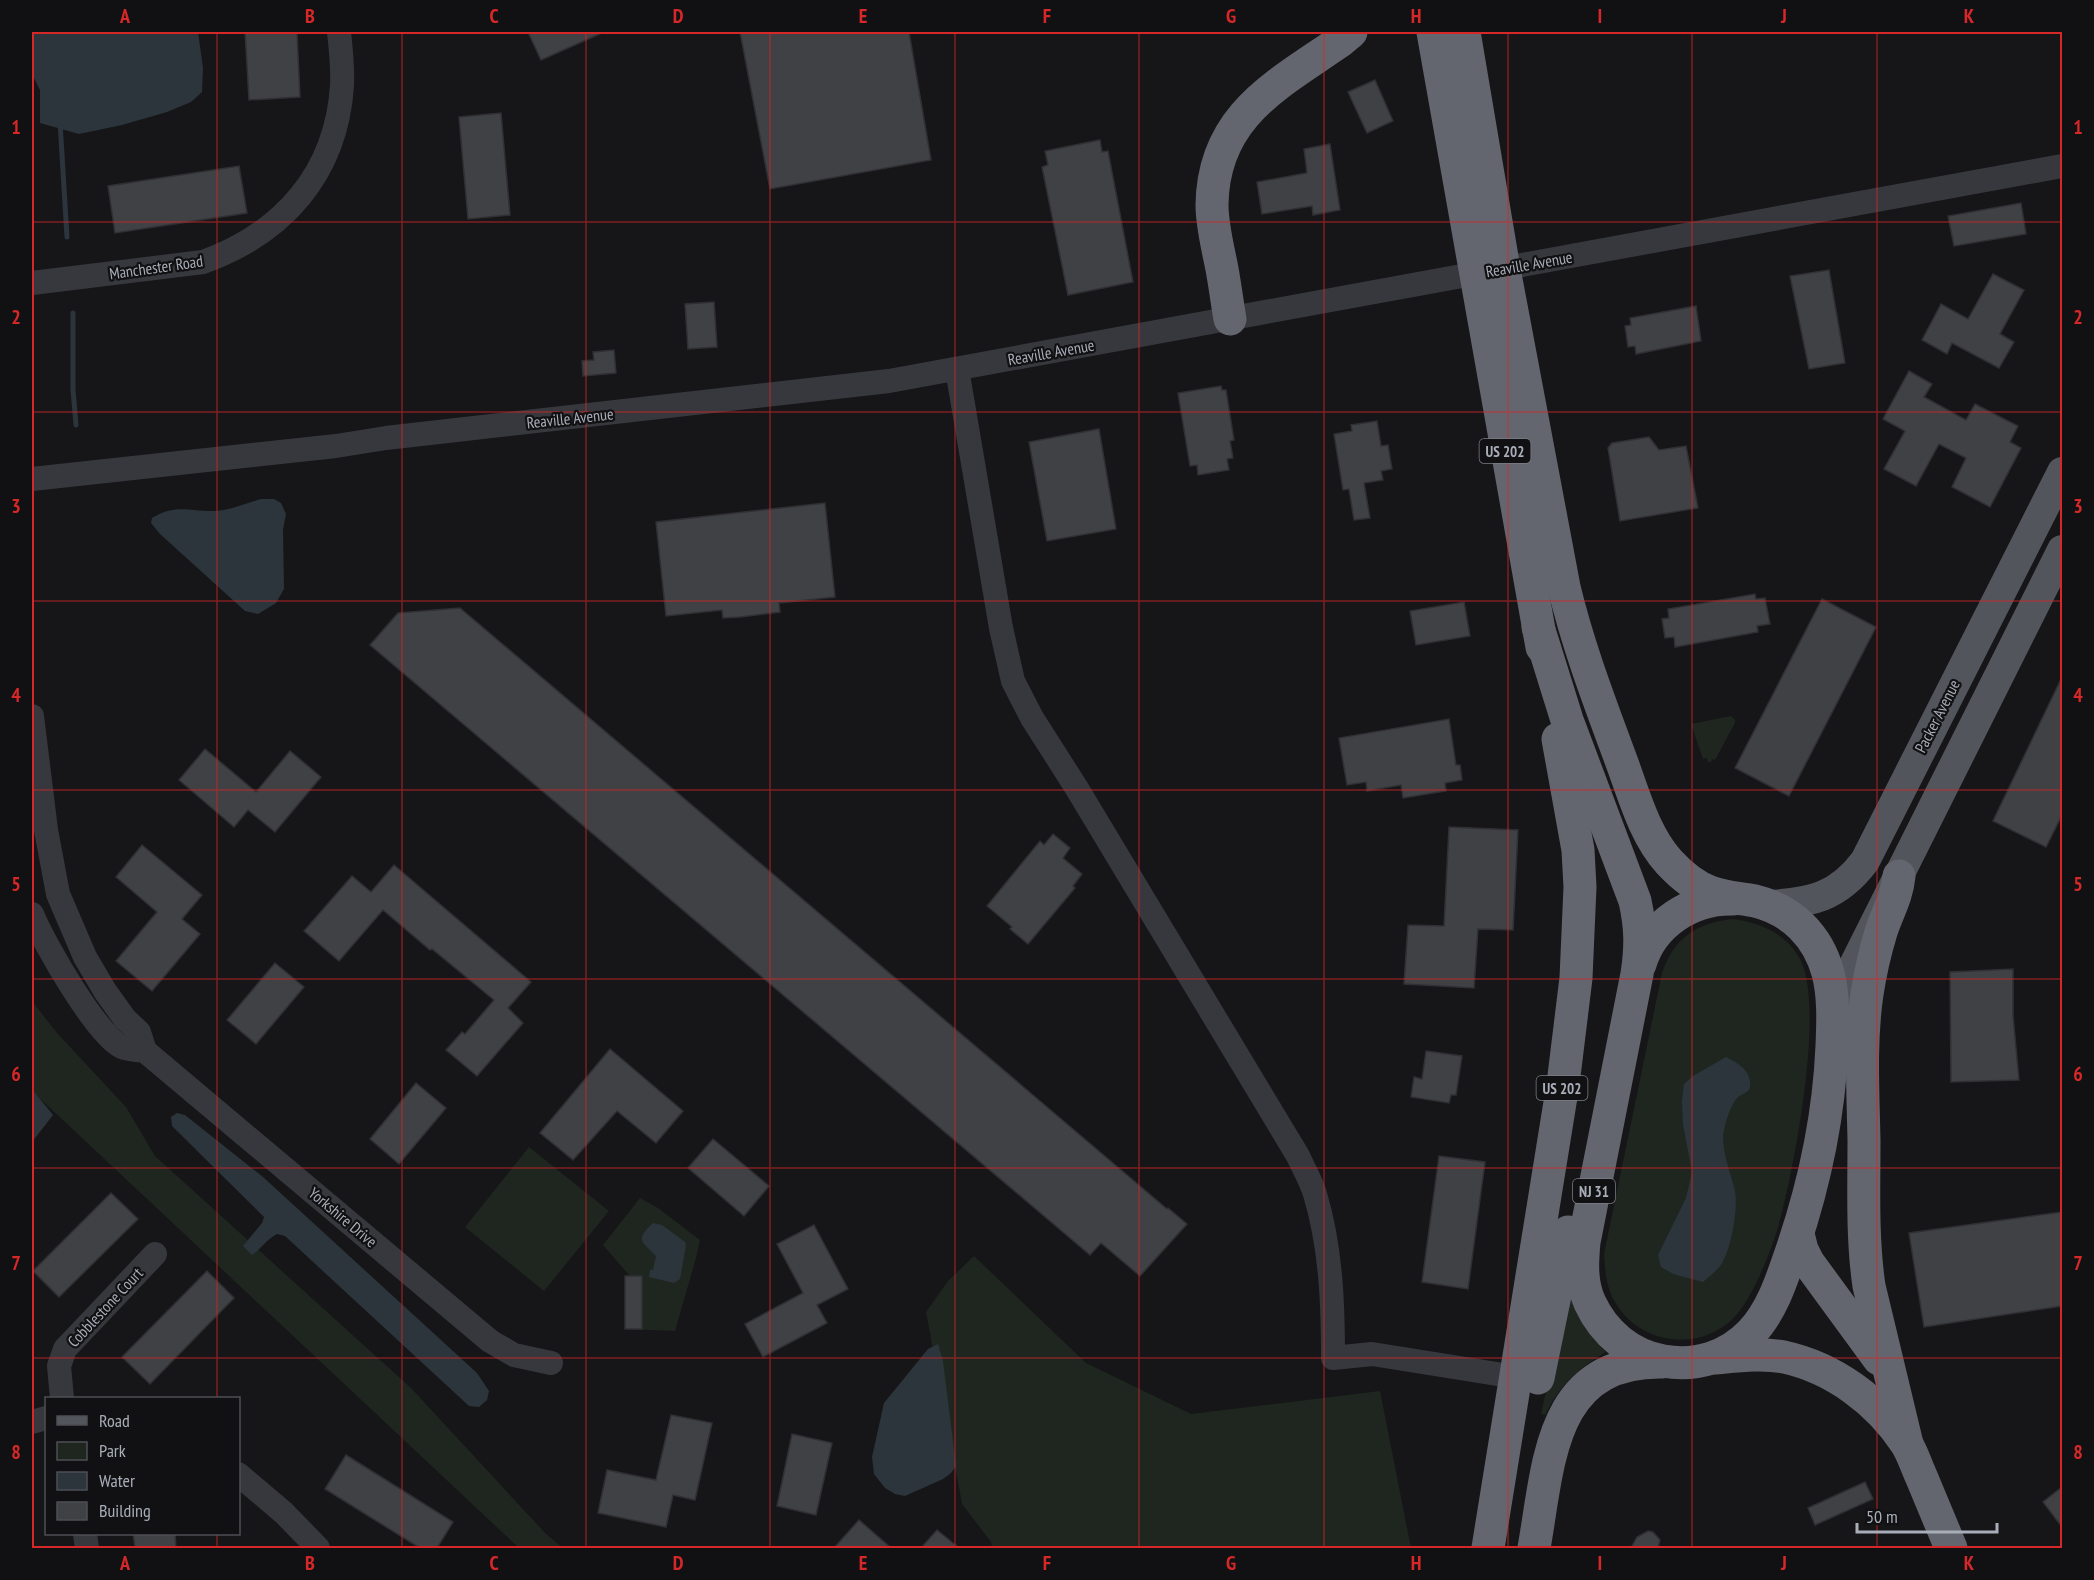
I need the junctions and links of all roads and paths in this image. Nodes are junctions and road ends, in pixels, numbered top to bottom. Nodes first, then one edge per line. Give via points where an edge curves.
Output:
1 (339, 32) edge
2 (1351, 32) edge
3 (1433, 32) edge
4 (1464, 32) edge
5 (2062, 166) edge
6 (1490, 272) junction
7 (32, 283) edge
8 (1230, 319) junction
9 (957, 369) junction
10 (2062, 472) edge
11 (32, 479) edge
12 (2062, 550) edge
13 (1538, 627) junction
14 (32, 716) edge
15 (1901, 790) junction
16 (1935, 804) junction
17 (1899, 876) junction
18 (1753, 902) junction
19 (32, 914) edge
20 (1637, 974) junction
21 (1833, 1026) junction
22 (145, 1051) junction
23 (1606, 1130) junction
24 (1798, 1234) junction
25 (155, 1254) dead end
26 (1713, 1358) junction
27 (551, 1363) dead end
28 (1672, 1363) junction
29 (1890, 1375) junction
30 (1516, 1377) junction
31 (62, 1397) edge
32 (1907, 1444) junction
33 (240, 1476) edge
34 (318, 1548) edge
35 (1488, 1548) edge
36 (1505, 1548) edge
37 (1534, 1548) edge
38 (1951, 1548) edge

1 - 7 street, Manchester Road via 342,86 332,136 312,182 276,222 253,239 203,262
2 - 8 highway via 1259,100 1237,122 1222,149 1212,205
3 - 6 highway, US 202
4 - 6 highway, US 202
5 - 6 street, Reaville Avenue
6 - 8 street, Reaville Avenue
6 - 13 highway, US 202 / US 202
6 - 18 highway, US 202 / US 202 via 1576,631 1648,831 1661,852 1691,882 1715,894
8 - 9 street, Reaville Avenue
9 - 11 street, Reaville Avenue via 755,397
9 - 30 street via 1013,681 1298,1156 1314,1192 1329,1255 1333,1358 1372,1354
10 - 15 main road, Packer Avenue
12 - 16 main road
13 - 20 highway, NJ 31 via 1635,902 1641,948
13 - 30 highway, US 202 / US 202 via 1578,850 1580,922 1569,1043
14 - 22 street, Yorkshire Drive via 58,894 85,957 112,1000 139,1032
15 - 16 street
15 - 18 main road, Packer Avenue via 1865,861 1842,886 1811,901
16 - 17 main road
17 - 21 main road via 1849,975
17 - 29 highway via 1898,892 1882,930 1871,972 1864,1049 1866,1266
18 - 20 highway via 1707,900 1669,920 1649,944
18 - 21 highway, US 202 / US 202 via 1780,910 1798,922 1818,948 1829,980
19 - 22 street, Yorkshire Drive via 65,977 105,1031 121,1047
20 - 23 highway, NJ 31
21 - 24 highway, US 202 / US 202 via 1818,1162
22 - 27 street, Yorkshire Drive via 490,1341 514,1355
23 - 28 highway, NJ 31 via 1583,1250 1585,1292 1613,1336 1636,1352
23 - 36 highway via 1576,1192
24 - 26 highway, US 202 via 1760,1322 1738,1344
24 - 29 highway via 1808,1262
25 - 31 street, Cobblestone Court via 65,1349 59,1366
26 - 28 highway, US 202
26 - 32 highway via 1761,1355 1810,1365 1856,1389
28 - 37 highway, US 202 via 1610,1371 1590,1384 1570,1405 1549,1462
29 - 32 highway
30 - 35 highway, US 202 / US 202
32 - 38 highway
33 - 34 street

